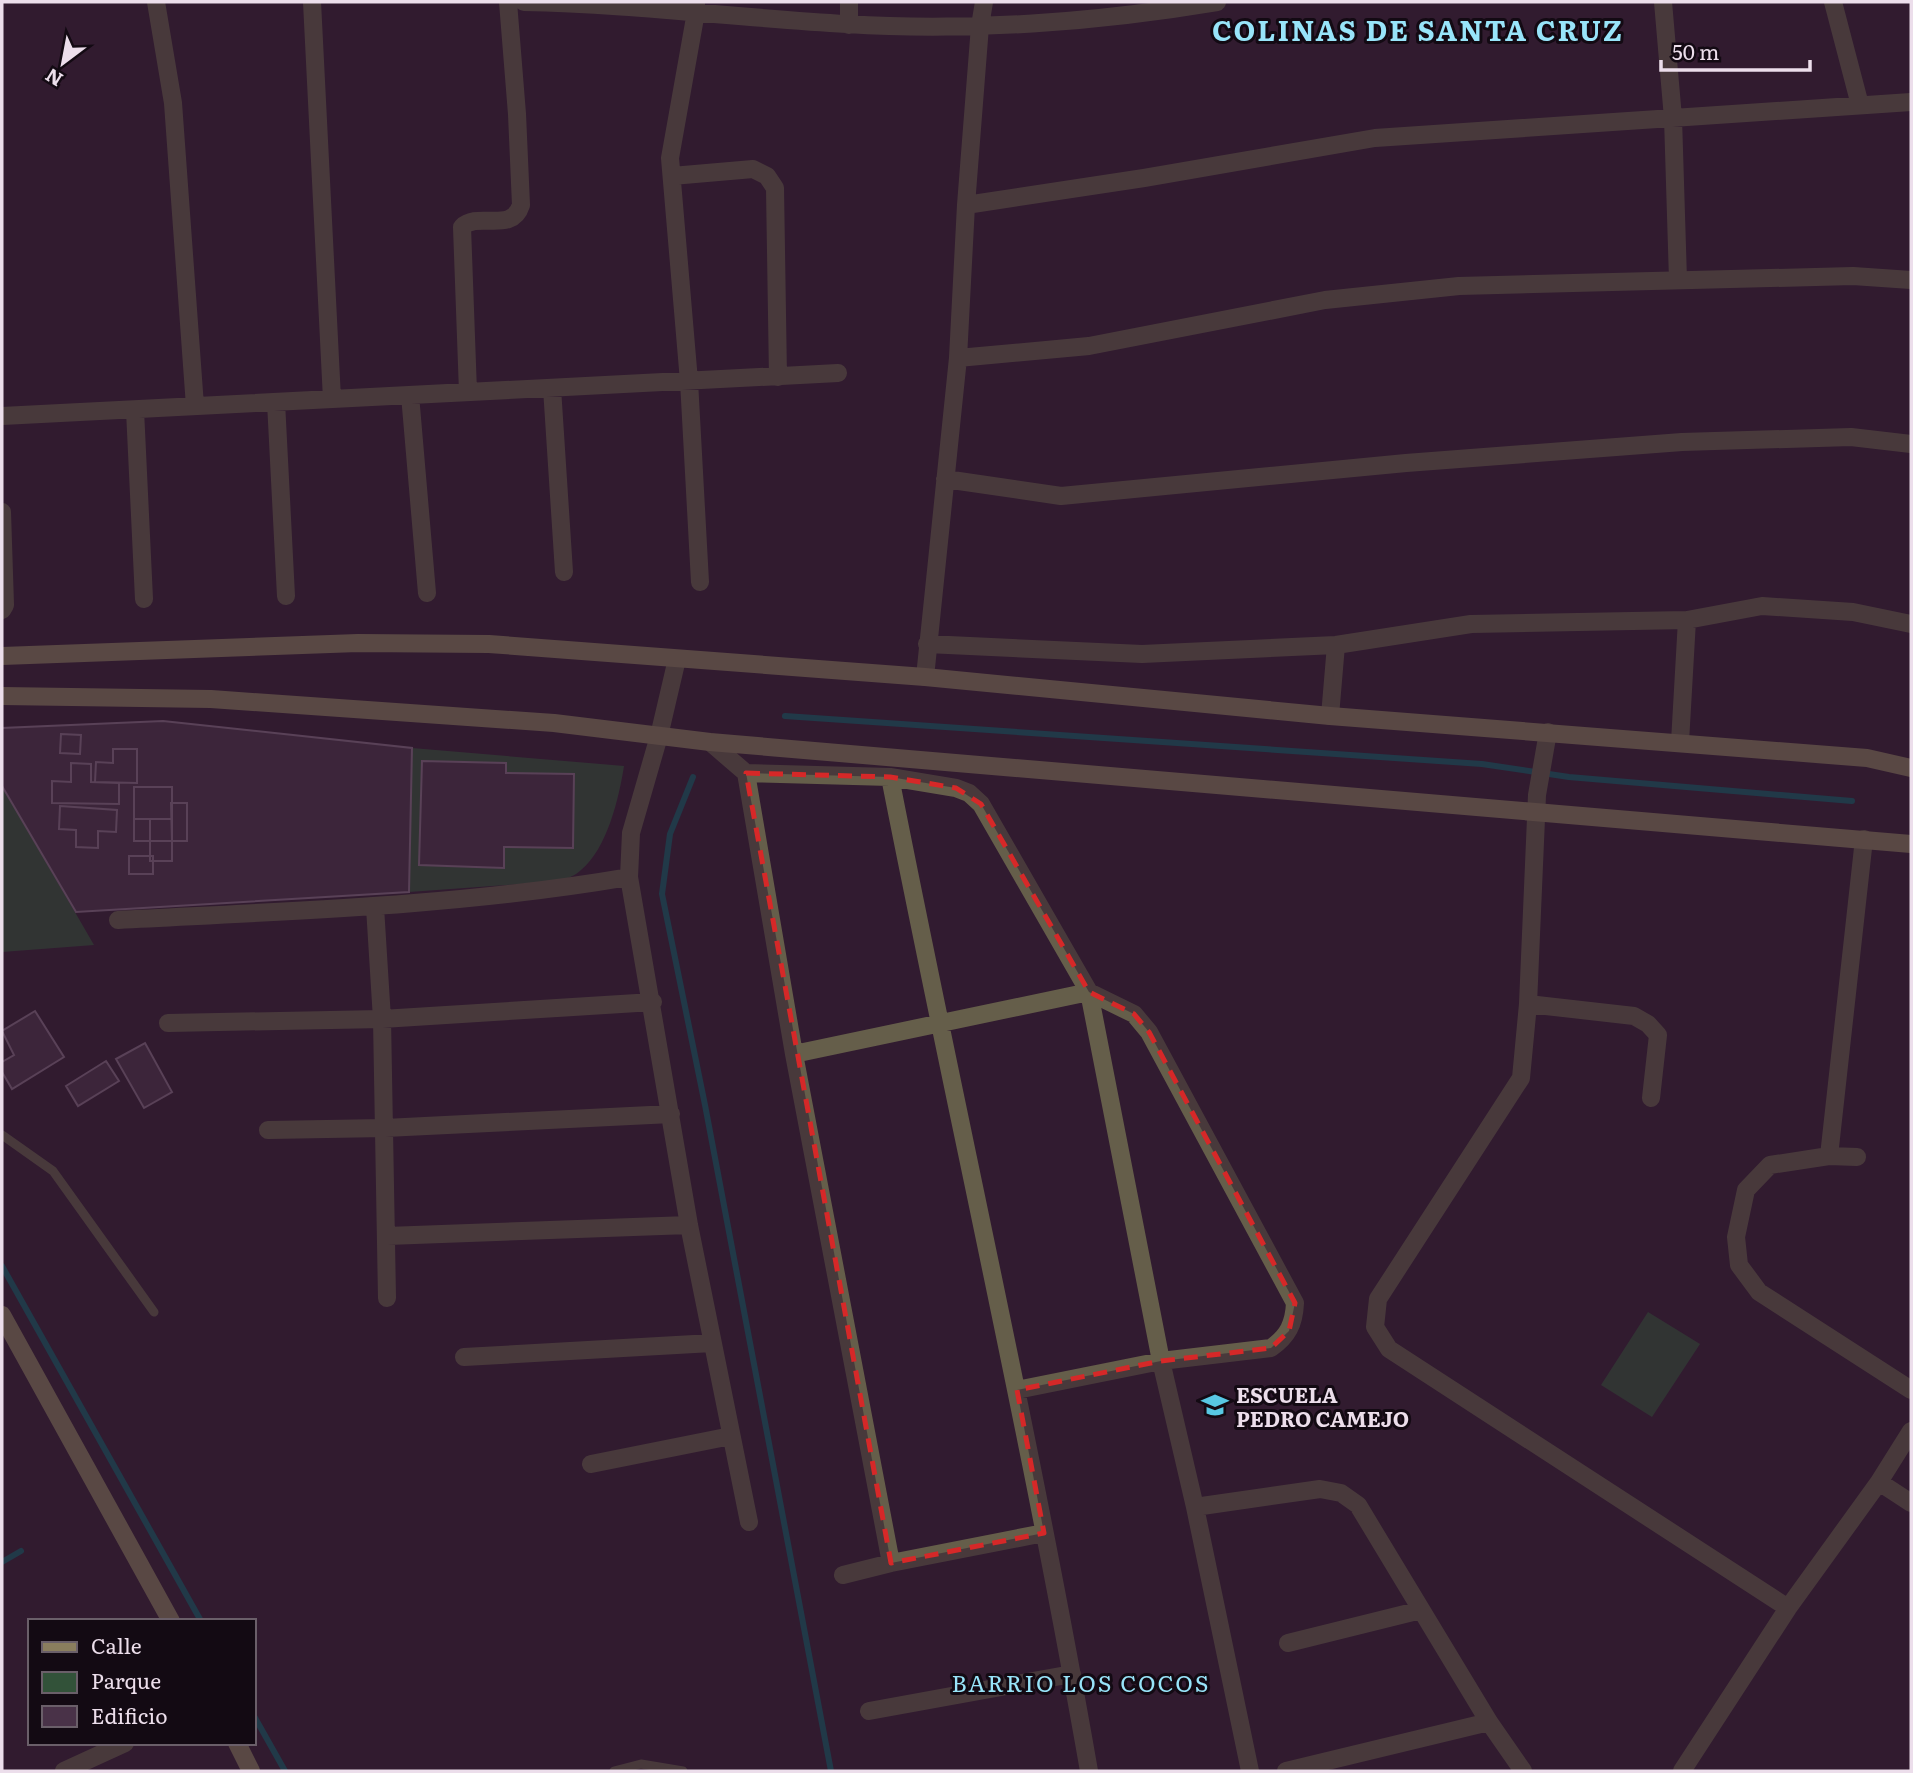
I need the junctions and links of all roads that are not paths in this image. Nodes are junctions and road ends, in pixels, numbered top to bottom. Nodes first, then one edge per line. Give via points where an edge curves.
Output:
1 (156, 2) edge
2 (312, 2) edge
3 (508, 2) edge
4 (524, 2) edge
5 (543, 2) edge
6 (849, 2) edge
7 (984, 2) edge
8 (1217, 2) edge
9 (1663, 2) edge
10 (1833, 2) edge
11 (696, 7) edge
12 (849, 25) junction
13 (980, 26) junction
14 (1911, 102) edge
15 (1860, 105) junction
16 (1673, 118) junction
17 (672, 176) junction
18 (966, 205) junction
19 (1678, 280) junction
20 (1911, 280) edge
21 (958, 358) junction
22 (838, 373) dead end
23 (778, 377) junction
24 (689, 381) junction
25 (552, 388) junction
26 (468, 392) junction
27 (410, 395) junction
28 (332, 399) junction
29 (276, 402) junction
30 (195, 406) junction
31 (135, 410) junction
32 (2, 416) edge
33 (1911, 444) edge
34 (945, 479) junction
35 (2, 512) edge
36 (564, 572) dead end
37 (700, 582) dead end
38 (427, 593) dead end
39 (286, 596) dead end
40 (144, 599) dead end
41 (2, 610) edge
42 (1687, 620) junction
43 (1911, 624) edge
44 (927, 644) junction
45 (1336, 645) junction
46 (2, 656) edge
47 (677, 659) junction
48 (925, 677) junction
49 (2, 696) edge
50 (1330, 716) junction
51 (659, 736) junction
52 (1546, 740) junction
53 (710, 742) junction
54 (1679, 742) junction
55 (1911, 768) edge
56 (746, 773) junction
57 (890, 777) junction
58 (1537, 803) junction
59 (1864, 839) junction
60 (1911, 844) edge
61 (629, 877) junction
62 (375, 907) junction
63 (118, 920) dead end
64 (1088, 992) junction
65 (653, 1002) junction
66 (1528, 1004) junction
67 (382, 1018) junction
68 (168, 1023) dead end
69 (938, 1023) junction
70 (794, 1054) junction
71 (1651, 1098) dead end
72 (671, 1114) junction
73 (385, 1128) junction
74 (268, 1130) dead end
75 (2, 1135) edge
76 (1829, 1156) junction
77 (1857, 1157) dead end
78 (689, 1225) junction
79 (387, 1237) junction
80 (387, 1298) dead end
81 (154, 1312) dead end
82 (2, 1314) edge
83 (7, 1337) edge
84 (712, 1343) junction
85 (464, 1357) dead end
86 (1161, 1360) junction
87 (1017, 1390) junction
88 (1911, 1390) edge
89 (1911, 1431) edge
90 (731, 1436) junction
91 (591, 1464) dead end
92 (1879, 1482) junction
93 (1911, 1503) edge
94 (1195, 1507) junction
95 (749, 1522) dead end
96 (1044, 1533) junction
97 (891, 1563) junction
98 (843, 1575) dead end
99 (1788, 1608) junction
100 (1421, 1610) junction
101 (170, 1619) edge
102 (1287, 1643) dead end
103 (1072, 1674) junction
104 (869, 1711) dead end
105 (1489, 1722) junction
106 (121, 1745) edge
107 (238, 1745) edge
108 (75, 1769) edge
109 (251, 1771) edge
110 (614, 1771) edge
111 (683, 1771) edge
112 (1089, 1771) edge
113 (1250, 1771) edge
114 (1286, 1771) edge
115 (1523, 1771) edge
116 (1682, 1771) edge

1 - 30 street via 173,103
2 - 28 street
3 - 26 street via 522,193 519,211 509,219 462,227
4 - 5 street
5 - 11 street
6 - 12 street
7 - 13 street
8 - 13 street via 1152,13
9 - 16 street
10 - 15 street
11 - 12 street
11 - 17 street via 670,158
12 - 13 street
13 - 18 street
14 - 15 street
15 - 16 street
16 - 18 street via 1376,138
16 - 19 street
17 - 23 street via 753,169 767,176 775,188
17 - 24 street
18 - 21 street
19 - 20 street via 1853,276
19 - 21 street via 1459,285 1338,298 1089,346
21 - 34 street
22 - 23 street
23 - 24 street
24 - 25 street
24 - 37 street
25 - 26 street
25 - 36 street
26 - 27 street
27 - 28 street
27 - 38 street
28 - 29 street
29 - 30 street
29 - 39 street
30 - 31 street
31 - 32 street
31 - 40 street
33 - 34 street via 1851,437 1682,442 1061,496
34 - 44 street
35 - 41 street
42 - 43 street via 1762,606 1853,612
42 - 45 street via 1471,624
42 - 54 street
44 - 45 street via 1142,654
44 - 48 street
45 - 50 street
46 - 47 main road via 358,643 489,644
47 - 48 main road
47 - 51 street
48 - 50 main road
49 - 51 main road via 211,699 554,723
50 - 52 main road
51 - 53 main road
51 - 61 street via 631,833
52 - 54 main road
52 - 58 street
53 - 56 street
53 - 58 main road
54 - 55 main road via 1867,758
56 - 57 street
56 - 70 street
57 - 64 street via 956,788 981,804
57 - 69 street
58 - 59 main road
58 - 66 street
59 - 60 main road
59 - 76 street
61 - 62 street
61 - 65 street
62 - 63 street
62 - 67 street
64 - 69 street
64 - 86 street
64 - 86 street via 1134,1014 1149,1032 1295,1303 1289,1331 1271,1348
65 - 67 street
65 - 72 street
66 - 71 street via 1634,1016 1648,1024 1658,1035
66 - 99 street via 1521,1078 1378,1299 1375,1327 1389,1349
67 - 68 street
67 - 73 street
69 - 70 street
69 - 87 street
70 - 97 street
72 - 73 street
72 - 78 street
73 - 74 street
73 - 79 street
75 - 81 lane via 53,1171
76 - 77 street
76 - 88 street via 1770,1165 1746,1190 1736,1237 1739,1265 1759,1292
78 - 79 street
78 - 84 street
79 - 80 street
82 - 83 main road
83 - 101 main road
84 - 85 street
84 - 90 street
86 - 87 street
86 - 94 street
87 - 96 street
89 - 92 street
90 - 91 street
90 - 95 street
92 - 93 street
92 - 99 street
94 - 100 street via 1320,1489 1341,1493 1358,1505
94 - 113 street
96 - 97 street
96 - 103 street
97 - 98 street
99 - 116 street
100 - 102 street
100 - 105 street
103 - 104 street
103 - 112 street
105 - 114 street
105 - 115 street
106 - 108 street
107 - 109 main road
110 - 111 lane via 641,1764

